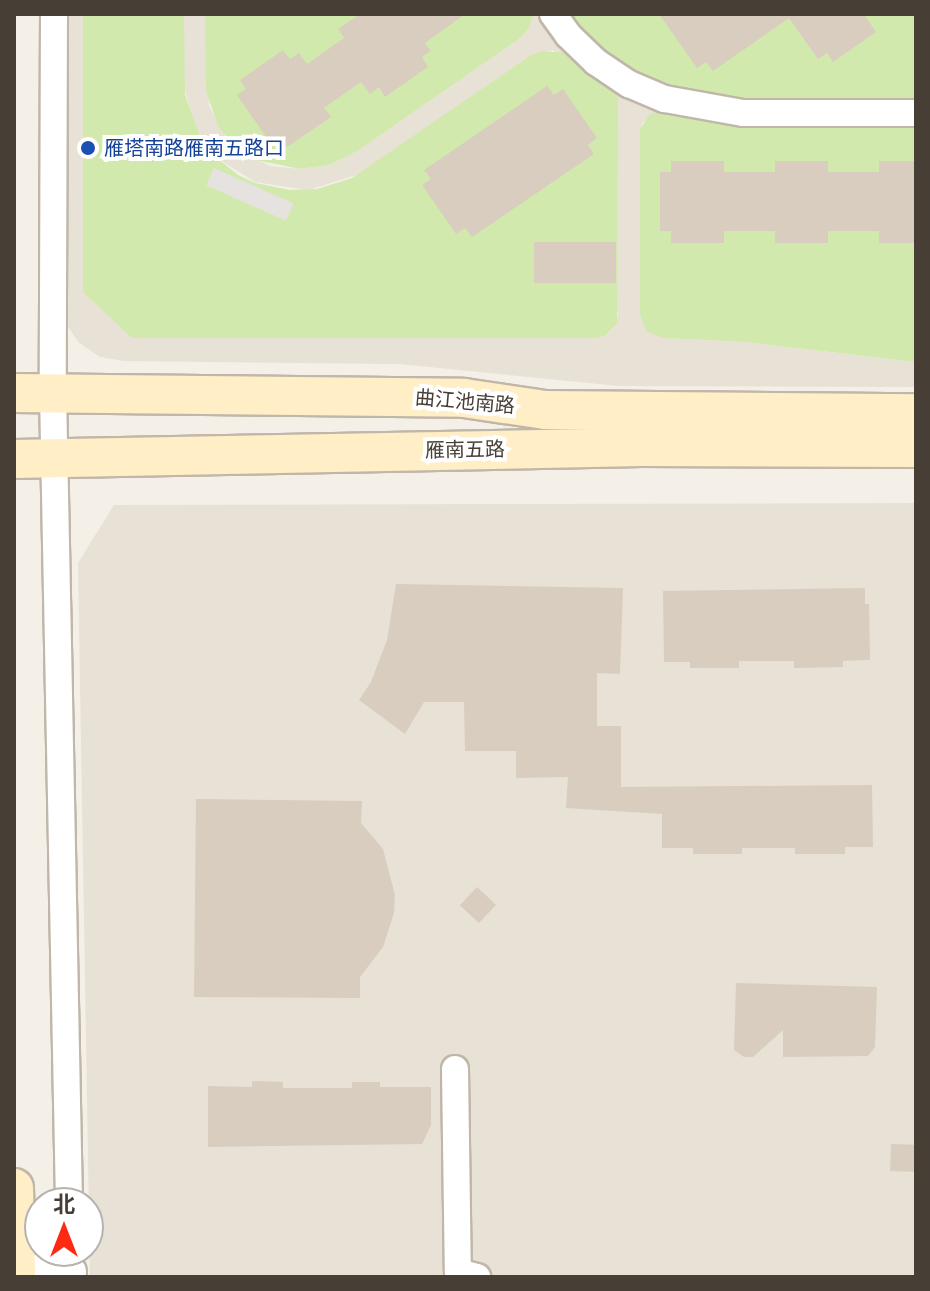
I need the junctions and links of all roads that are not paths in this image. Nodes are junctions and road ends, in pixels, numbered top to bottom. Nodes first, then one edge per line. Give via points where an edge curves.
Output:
1 (54, 14) edge
2 (553, 14) edge
3 (916, 113) edge
4 (53, 392) junction
5 (14, 393) edge
6 (916, 413) edge
7 (916, 448) edge
8 (56, 458) junction
9 (14, 459) edge
10 (455, 1069) dead end
11 (69, 1187) edge
12 (14, 1188) edge
13 (70, 1267) edge
14 (15, 1273) edge
15 (477, 1277) edge

1 - 4 street
2 - 3 street via 596,62 665,99 743,113
4 - 5 main road, 曲江池南路
4 - 6 main road, 曲江池南路 via 464,398 545,410
4 - 8 street
7 - 8 main road, 雁南五路 via 642,447
8 - 9 main road, 雁南五路
8 - 11 street
10 - 15 street via 458,1272
12 - 14 main road
13 - 14 street

